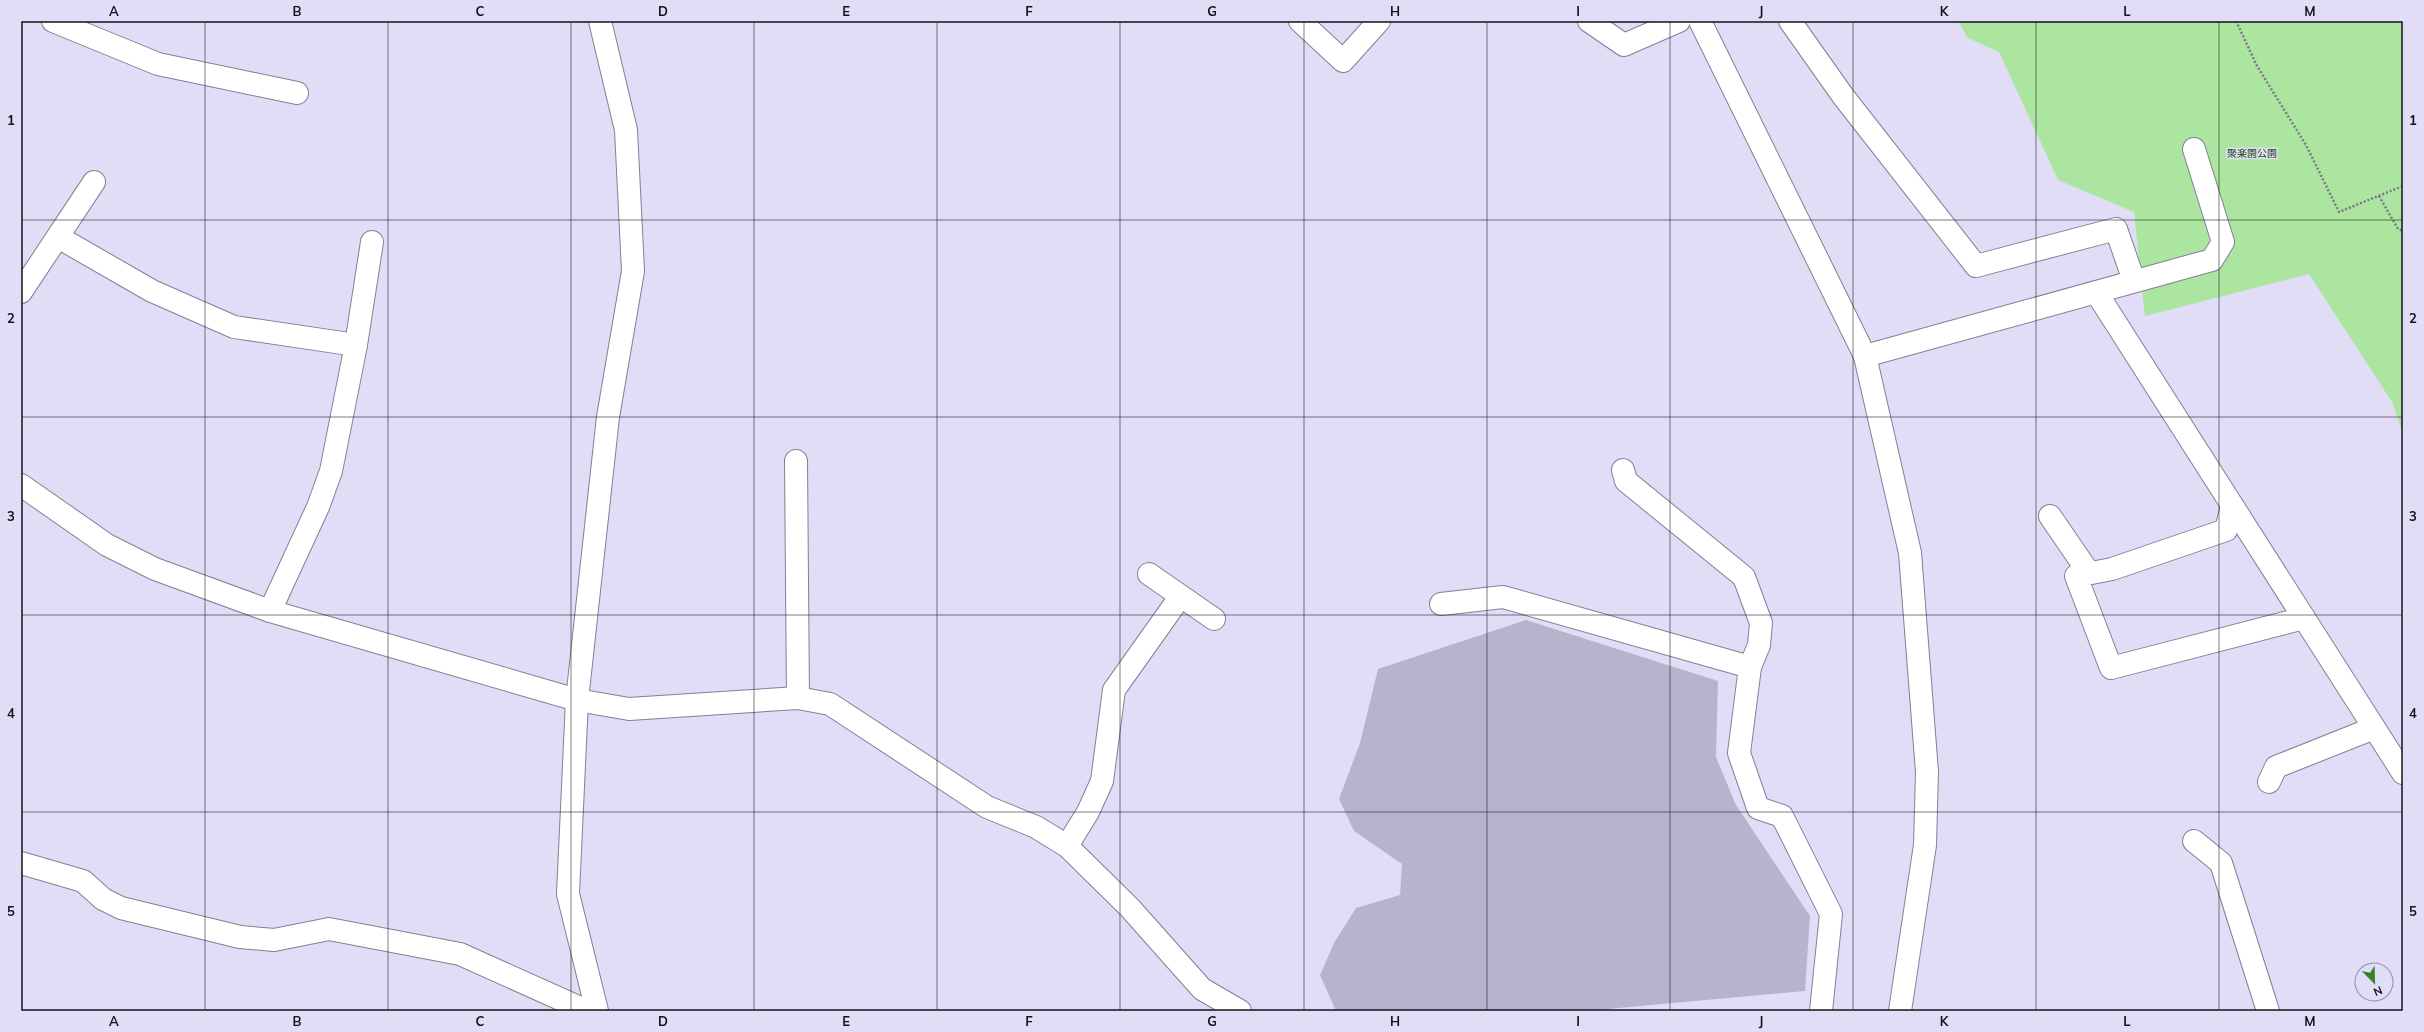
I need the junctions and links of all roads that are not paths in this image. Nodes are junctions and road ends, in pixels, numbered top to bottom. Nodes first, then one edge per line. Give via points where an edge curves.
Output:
1 (53, 21) edge
2 (600, 21) edge
3 (1300, 21) edge
4 (1379, 21) edge
5 (1589, 21) edge
6 (1679, 21) edge
7 (1700, 21) edge
8 (1790, 21) edge
9 (297, 93) dead end
10 (2194, 149) dead end
11 (94, 182) dead end
12 (58, 237) junction
13 (372, 242) dead end
14 (2134, 281) junction
15 (21, 292) edge
16 (2096, 292) junction
17 (356, 346) junction
18 (1865, 356) junction
19 (796, 461) dead end
20 (1623, 470) dead end
21 (21, 485) edge
22 (2232, 506) junction
23 (2050, 516) dead end
24 (2089, 573) junction
25 (1149, 574) dead end
26 (1180, 597) junction
27 (1441, 604) dead end
28 (270, 612) junction
29 (2304, 618) junction
30 (1214, 619) dead end
31 (1750, 667) junction
32 (798, 698) junction
33 (577, 700) junction
34 (2374, 728) junction
35 (2403, 773) edge
36 (2269, 782) dead end
37 (2194, 841) dead end
38 (1067, 846) junction
39 (21, 863) edge
40 (587, 1011) edge
41 (597, 1011) edge
42 (1240, 1011) edge
43 (1821, 1011) edge
44 (1900, 1011) edge
45 (2268, 1011) edge

1 - 9 street via 158,64
2 - 33 street via 626,130 633,271 608,417
3 - 4 street via 1344,61
5 - 6 street via 1624,45
7 - 18 street
8 - 14 street via 1843,96 1976,266 2116,229
10 - 14 street via 2223,242 2212,260
11 - 12 street
12 - 15 street
12 - 17 street via 152,291 234,327
13 - 17 street
14 - 16 street
16 - 18 street
16 - 22 street
17 - 28 street via 331,471 318,507
18 - 44 street via 1910,553 1927,772 1925,845
19 - 32 street
20 - 31 street via 1626,481 1744,577 1761,623 1759,645
21 - 28 street via 107,545 155,569
22 - 24 street via 2226,530 2112,569
22 - 29 street
23 - 24 street
24 - 29 street via 2076,576 2111,668
25 - 26 street
26 - 30 street
26 - 38 street via 1114,690 1102,781 1088,812
27 - 31 street via 1503,597
28 - 33 street
29 - 34 street
31 - 43 street via 1739,752 1758,808 1782,816 1831,914
32 - 33 street via 629,709
32 - 38 street via 830,704 987,807 1036,827
33 - 41 street via 568,894
34 - 35 street
34 - 36 street via 2276,767
37 - 45 street via 2221,863
38 - 42 street via 1130,908 1202,989
39 - 40 street via 83,881 104,900 121,908 240,937 274,940 329,929 460,954

